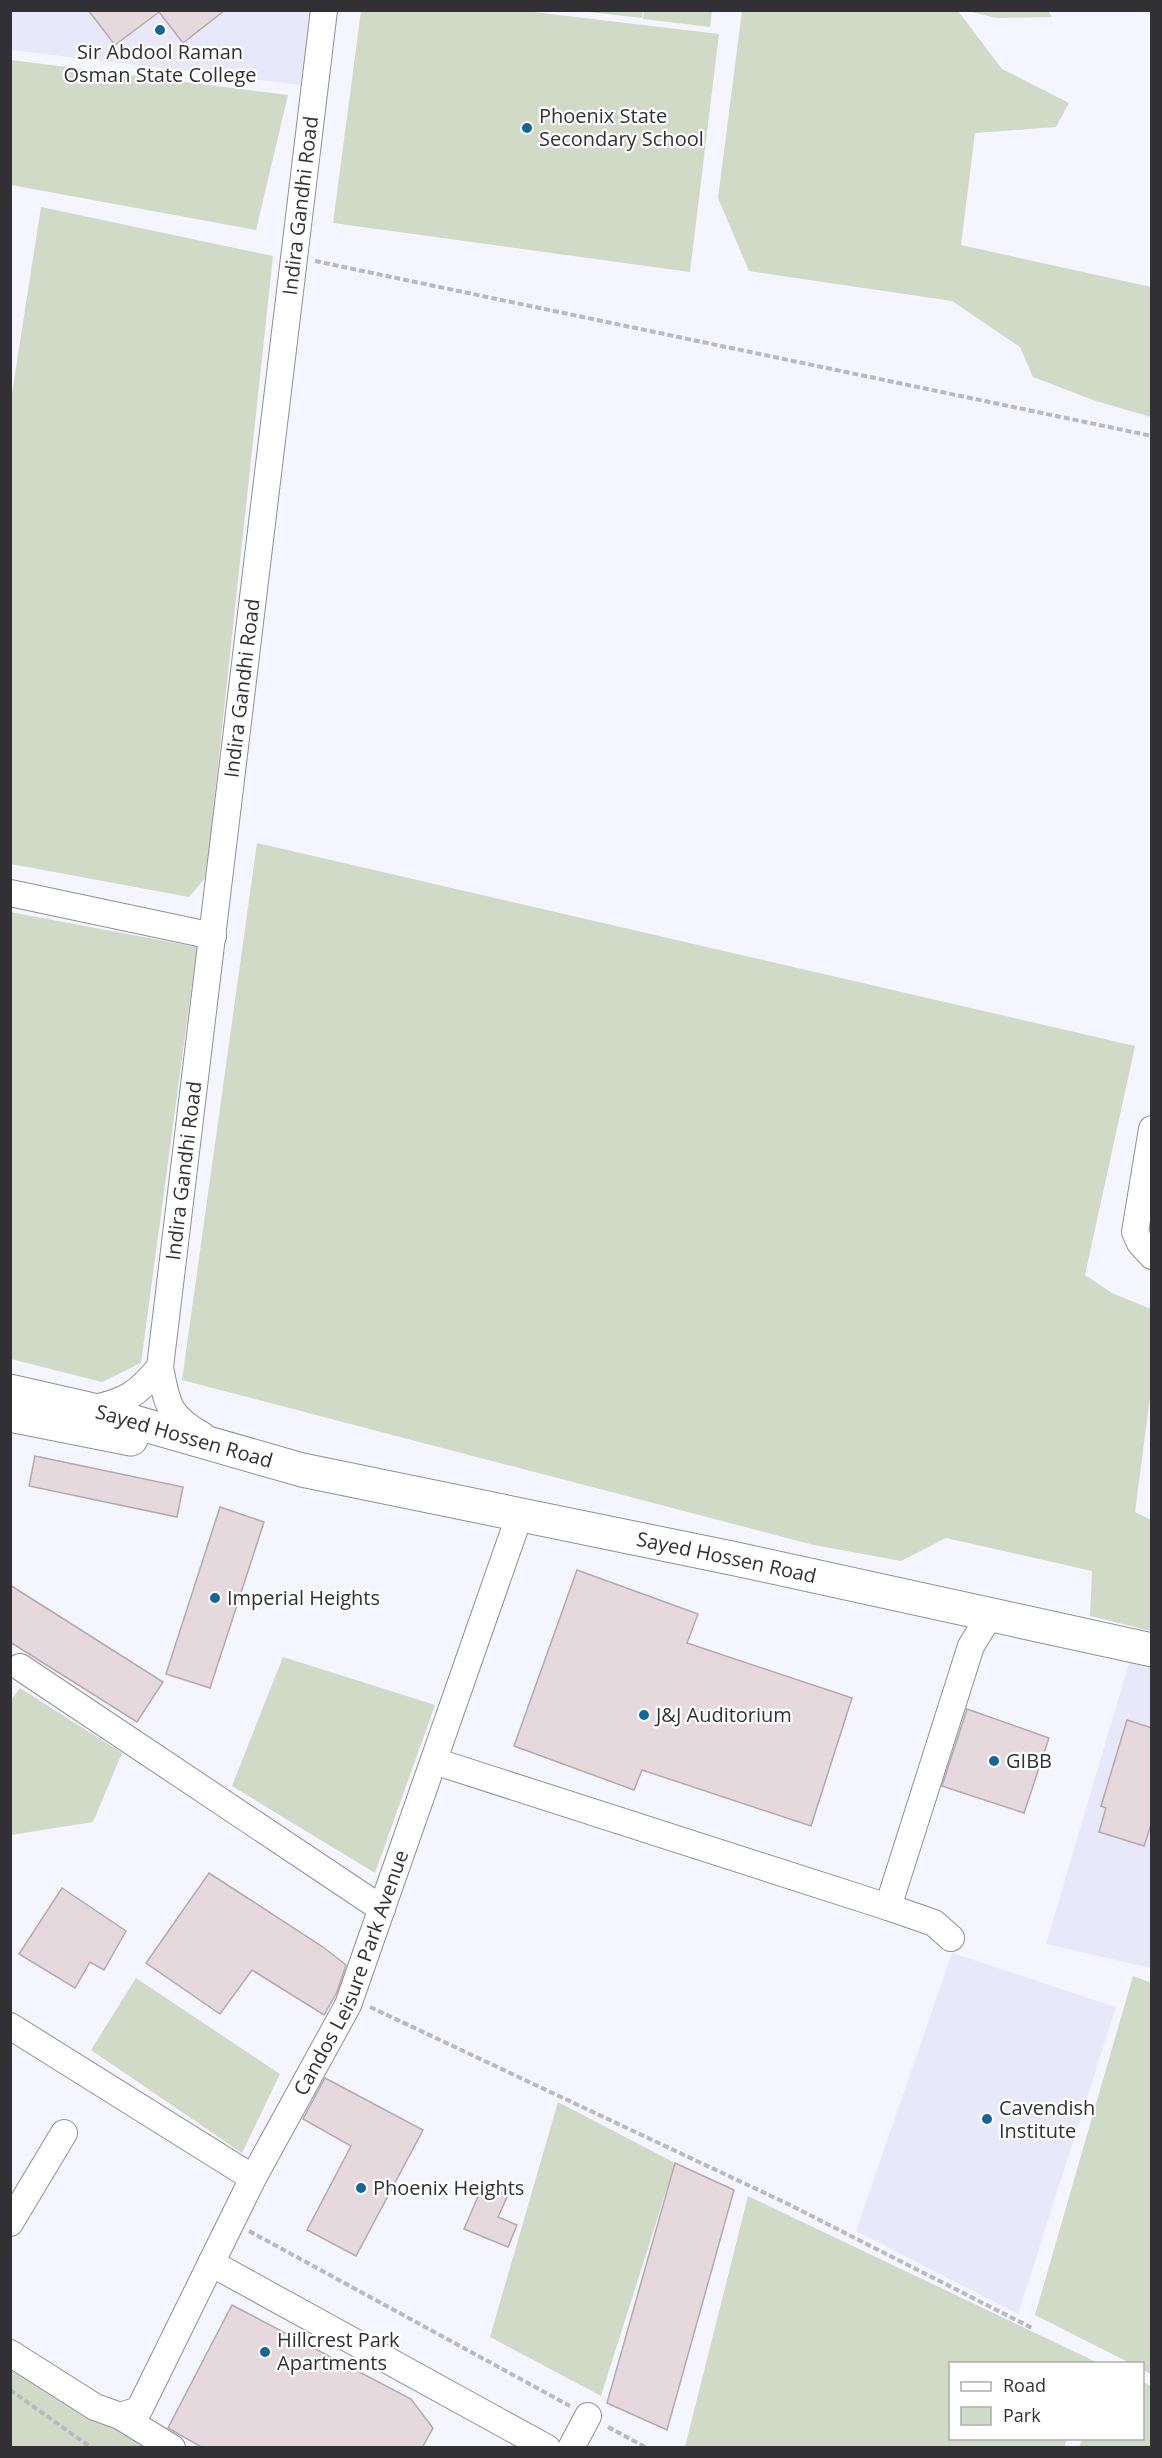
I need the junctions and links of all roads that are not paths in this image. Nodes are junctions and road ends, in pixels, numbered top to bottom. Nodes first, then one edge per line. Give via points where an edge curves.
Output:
1 (324, 10) edge
2 (10, 893) edge
3 (213, 936) junction
4 (1152, 1129) edge
5 (1152, 1256) edge
6 (160, 1367) junction
7 (10, 1391) edge
8 (89, 1409) junction
9 (10, 1415) edge
10 (226, 1449) junction
11 (287, 1466) junction
12 (520, 1514) junction
13 (990, 1615) junction
14 (1152, 1650) edge
15 (20, 1667) dead end
16 (434, 1761) junction
17 (888, 1906) junction
18 (382, 1909) junction
19 (951, 1938) dead end
20 (10, 2026) edge
21 (64, 2133) dead end
22 (253, 2178) junction
23 (10, 2223) edge
24 (212, 2262) junction
25 (10, 2353) edge
26 (130, 2413) junction
27 (588, 2416) road end
28 (172, 2448) edge
29 (547, 2448) edge
30 (571, 2448) edge

1 - 3 street, Indira Gandhi Road
2 - 3 street
3 - 6 street, Indira Gandhi Road
4 - 5 street via 1135,1232
6 - 8 street via 132,1396
6 - 10 street, Indira Gandhi Road via 174,1416
7 - 8 main road, Sayed Hossen Road
8 - 10 main road, Sayed Hossen Road
9 - 11 main road, Sayed Hossen Road
10 - 11 main road, Sayed Hossen Road
11 - 12 main road, Sayed Hossen Road
12 - 13 main road, Sayed Hossen Road
12 - 16 street, Candos Leisure Park Avenue
13 - 14 main road, Sayed Hossen Road
13 - 17 street via 971,1646
15 - 18 street
16 - 17 street
16 - 18 street, Candos Leisure Park Avenue
17 - 19 street via 934,1923
18 - 22 street, Candos Leisure Park Avenue via 350,1999
20 - 22 street
21 - 23 street
22 - 24 street, Candos Leisure Park Avenue
24 - 26 street, Candos Leisure Park Avenue
24 - 29 street
25 - 26 street via 95,2407
26 - 28 street
27 - 30 street

